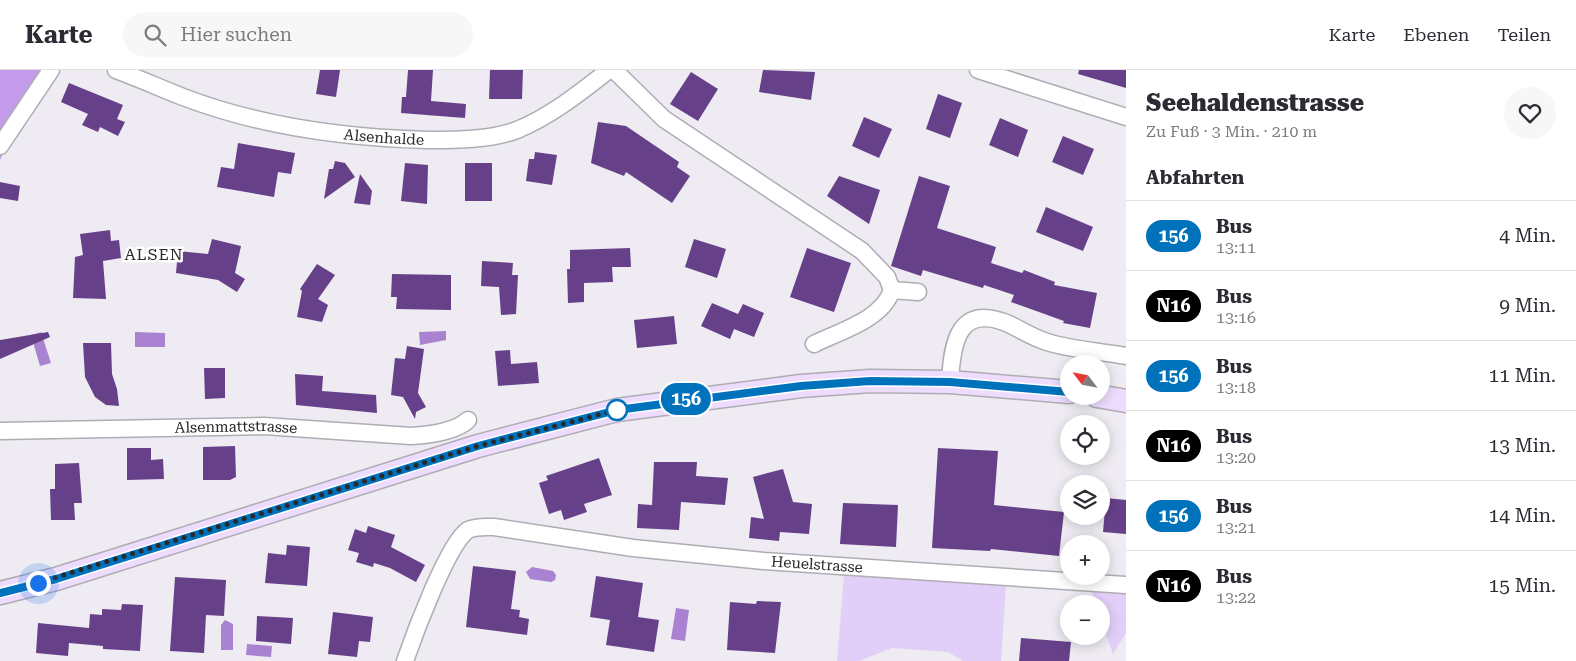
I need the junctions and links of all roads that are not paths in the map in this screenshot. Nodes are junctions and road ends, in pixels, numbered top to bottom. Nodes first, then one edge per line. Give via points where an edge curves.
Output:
1 (51, 70) edge
2 (116, 70) edge
3 (609, 70) edge
4 (614, 70) edge
5 (978, 70) edge
6 (150, 76) edge
7 (1126, 117) edge
8 (0, 146) edge
9 (892, 290) junction
10 (918, 292) dead end
11 (814, 344) dead end
12 (1126, 356) edge
13 (950, 382) junction
14 (1060, 391) edge
15 (1110, 398) edge
16 (1126, 401) edge
17 (468, 420) dead end
18 (0, 431) edge
19 (1126, 585) edge
20 (0, 593) edge
21 (405, 661) edge

1 - 8 street
2 - 6 street, Alsenhalde
3 - 6 street, Alsenhalde via 575,97 516,130 448,140 369,137 248,117 184,97
4 - 9 street via 664,119 862,250 887,277
5 - 7 street
9 - 10 street
9 - 11 street via 882,308 870,317
12 - 13 street via 1047,342 1006,323 978,317 968,322 957,337
13 - 14 main road
13 - 20 main road via 870,381 801,386 617,410 478,446 56,579
15 - 16 main road
17 - 18 street, Alsenmattstrasse via 450,429 411,436 264,426
19 - 21 street, Heuelstrasse via 764,562 477,527 460,538 428,603

